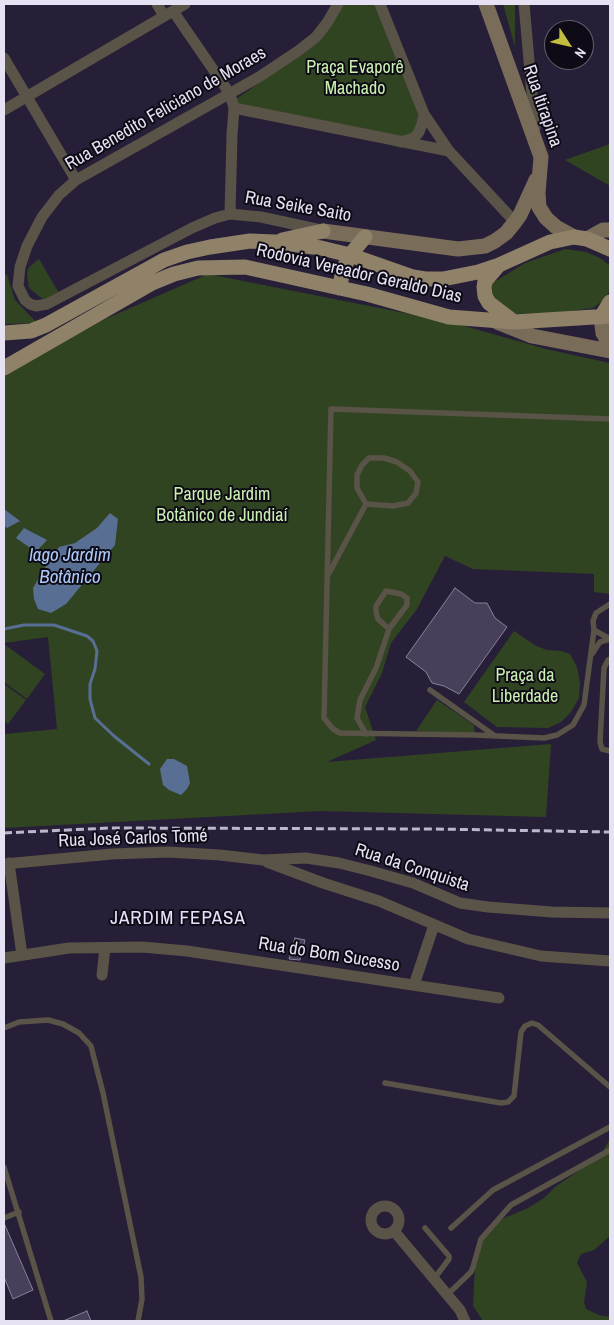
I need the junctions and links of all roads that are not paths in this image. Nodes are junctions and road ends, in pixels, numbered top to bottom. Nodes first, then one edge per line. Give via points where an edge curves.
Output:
1 (157, 4) edge
2 (186, 4) edge
3 (338, 4) edge
4 (380, 4) edge
5 (486, 4) edge
6 (524, 4) edge
7 (169, 13) junction
8 (4, 58) edge
9 (230, 94) junction
10 (26, 97) junction
11 (234, 108) junction
12 (4, 110) edge
13 (424, 114) junction
14 (536, 140) junction
15 (404, 141) junction
16 (449, 151) junction
17 (539, 177) junction
18 (76, 180) junction
19 (539, 207) junction
20 (230, 214) junction
21 (518, 218) junction
22 (610, 230) edge
23 (323, 231) junction
24 (365, 237) junction
25 (580, 238) junction
26 (276, 242) junction
27 (609, 249) edge
28 (350, 255) junction
29 (499, 265) junction
30 (339, 288) junction
31 (610, 302) edge
32 (36, 306) joint
33 (606, 317) edge
34 (496, 321) junction
35 (514, 322) junction
36 (4, 333) edge
37 (610, 344) edge
38 (610, 351) edge
39 (4, 368) edge
40 (610, 419) edge
41 (366, 504) junction
42 (327, 577) junction
43 (610, 604) edge
44 (389, 629) junction
45 (594, 630) junction
46 (610, 639) edge
47 (610, 659) edge
48 (589, 661) junction
49 (430, 690) dead end
50 (366, 734) junction
51 (495, 736) junction
52 (610, 751) edge
53 (264, 860) junction
54 (7, 863) edge
55 (610, 913) edge
56 (434, 925) junction
57 (104, 948) junction
58 (22, 955) junction
59 (4, 958) edge
60 (610, 961) edge
61 (102, 976) dead end
62 (414, 985) junction
63 (499, 998) dead end
64 (4, 1028) edge
65 (385, 1083) dead end
66 (610, 1087) edge
67 (610, 1127) edge
68 (610, 1150) edge
69 (4, 1167) edge
70 (6, 1183) edge
71 (19, 1212) junction
72 (4, 1218) edge
73 (425, 1228) dead end
74 (451, 1228) dead end
75 (394, 1231) dead end
76 (434, 1279) junction
77 (447, 1295) junction
78 (51, 1321) edge
79 (138, 1321) edge
80 (465, 1321) edge

1 - 7 street
2 - 7 street
3 - 9 street, Rua Benedito Feliciano de Moraes via 316,37 298,52
4 - 13 street
5 - 14 main road, Rua Itirapina
6 - 14 street
7 - 9 street
7 - 10 street
8 - 10 street
9 - 11 street
9 - 18 street, Rua Benedito Feliciano de Moraes
10 - 12 street
10 - 18 street
11 - 15 street
11 - 20 street
13 - 15 street via 419,132 414,138
13 - 16 street
14 - 17 main road, Rua Itirapina via 541,157
15 - 16 street
16 - 21 street
17 - 19 main road, Rua Itirapina
17 - 21 main road, Rua Seike Saito
18 - 32 street, Rua Benedito Feliciano de Moraes via 42,217 20,267 18,286 21,295
19 - 21 street
19 - 25 main road via 556,227
20 - 23 street, Rua Seike Saito via 262,216
20 - 32 street, Rua Seike Saito via 192,228 47,304
21 - 24 main road, Rua Seike Saito via 495,241 474,248 436,247
22 - 25 main road
23 - 24 main road, Rua Seike Saito
23 - 26 main road
24 - 28 main road
25 - 27 main road
25 - 29 main road, Rodovia Vereador Geraldo Dias via 550,242
26 - 28 main road, Rodovia Vereador Geraldo Dias
26 - 36 main road, Rodovia Vereador Geraldo Dias via 250,242 187,252 138,273 46,325 31,331
28 - 29 main road, Rodovia Vereador Geraldo Dias via 425,279 462,276
28 - 30 main road
29 - 35 main road via 486,281 485,296 489,303
30 - 34 main road, Rodovia Vereador Geraldo Dias via 448,317
30 - 39 main road, Rodovia Vereador Geraldo Dias via 245,267 198,268 152,283
31 - 33 main road
33 - 35 main road, Rodovia Vereador Geraldo Dias
33 - 37 main road via 603,333
34 - 35 main road, Rodovia Vereador Geraldo Dias
34 - 38 main road via 532,336
40 - 42 lane via 332,409
41 - 41 lane via 357,488 357,475 369,458 397,462 418,482 416,493 408,503 393,506
41 - 42 lane
42 - 50 lane via 324,718 340,733
43 - 45 lane via 596,613
44 - 44 lane via 378,619 376,612 376,606 386,591 407,598 407,605
44 - 50 lane via 376,668 360,700 358,718
45 - 46 lane
45 - 48 lane
46 - 48 lane via 600,642
47 - 52 lane via 604,668 600,742 602,749
48 - 51 lane via 584,705 580,716 568,730 544,738
49 - 51 lane
50 - 51 lane
53 - 54 street, Rua José Carlos Tomé via 168,852
53 - 55 street, Rua da Conquista via 306,858 339,863 413,884 460,903 552,912
53 - 56 street via 379,901
54 - 58 street
56 - 60 street via 468,939 540,956
56 - 62 street
57 - 58 street, Rua do Bom Sucesso via 69,948
57 - 61 street
57 - 62 street, Rua do Bom Sucesso via 187,951
58 - 59 street, Rua do Bom Sucesso
62 - 63 street, Rua do Bom Sucesso
64 - 79 lane via 19,1022 48,1020 79,1033 91,1046 141,1277
65 - 66 lane via 508,1102 514,1096 521,1032 532,1023
67 - 74 lane via 493,1190
68 - 77 lane via 511,1205 481,1239 471,1272
69 - 70 lane
70 - 71 lane
71 - 72 lane
71 - 78 lane
73 - 76 lane via 449,1256
75 - 76 street
76 - 77 street
77 - 80 street

